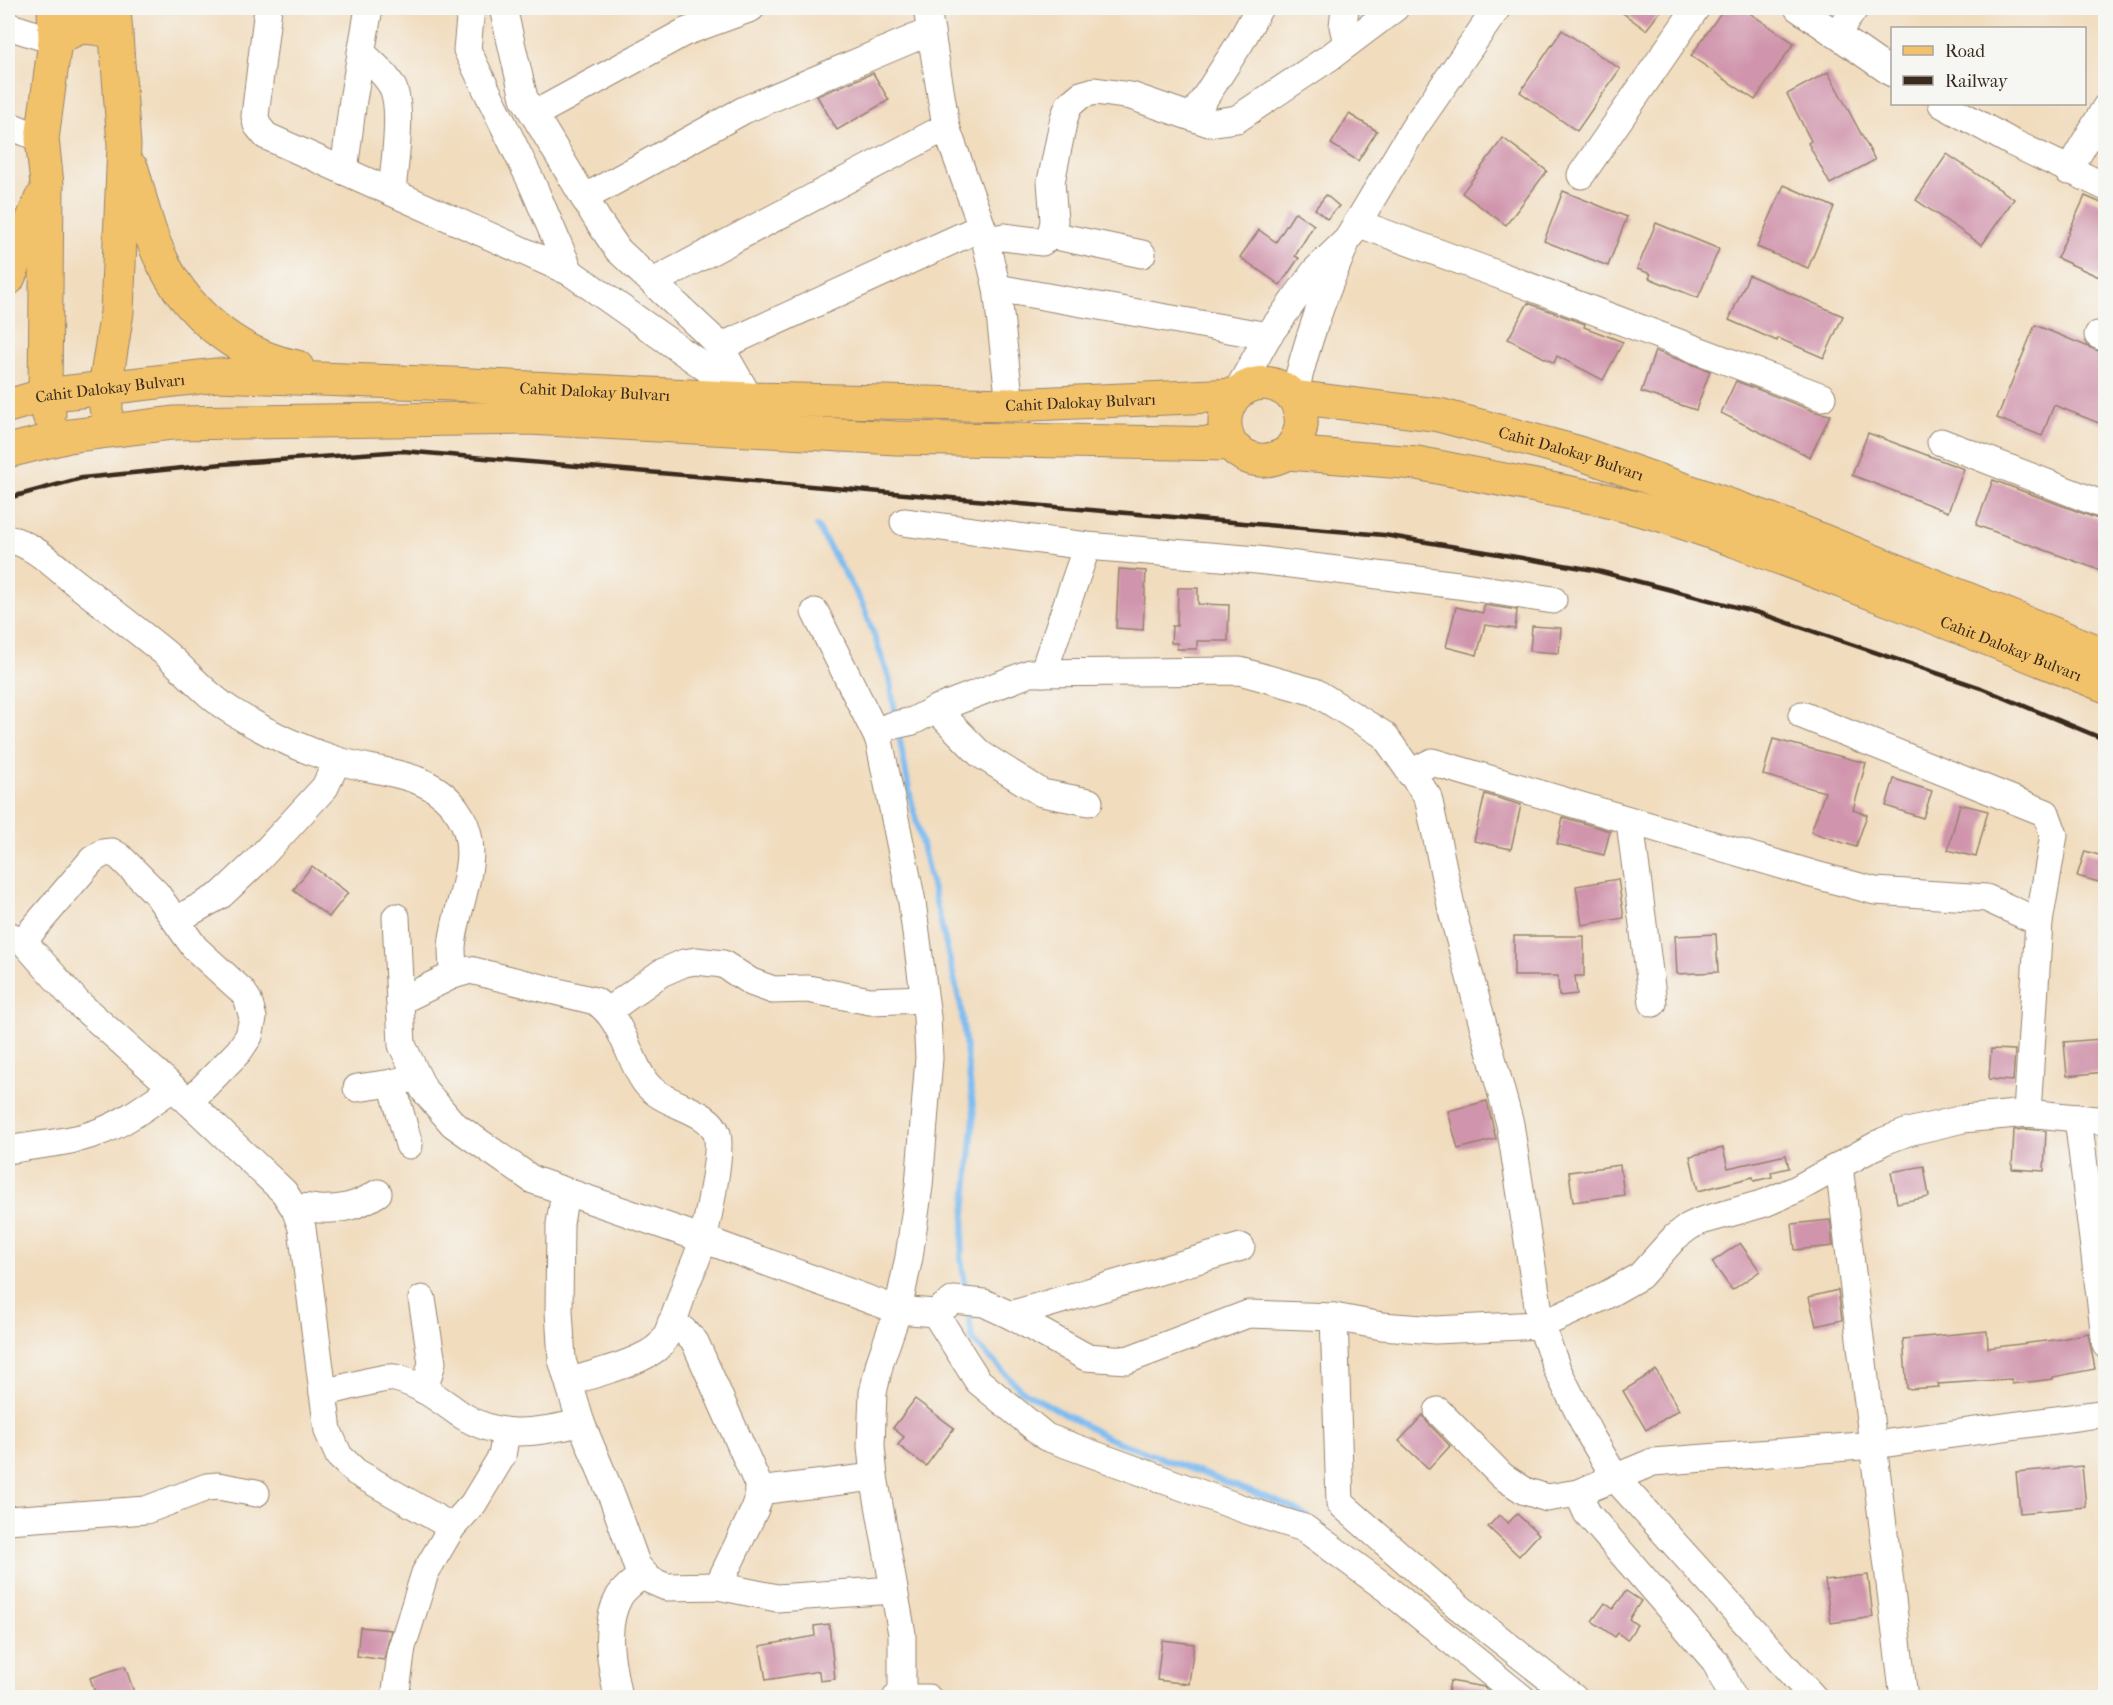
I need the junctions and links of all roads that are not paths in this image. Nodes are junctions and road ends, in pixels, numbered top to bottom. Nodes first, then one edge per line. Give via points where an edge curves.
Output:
1 (54, 8) edge
2 (268, 8) edge
3 (369, 8) edge
4 (471, 8) edge
5 (502, 8) edge
6 (751, 8) edge
7 (1259, 8) edge
8 (1345, 8) edge
9 (1395, 8) edge
10 (1497, 8) edge
11 (1695, 8) edge
12 (1798, 8) edge
13 (1855, 8) edge
14 (929, 19) edge
15 (115, 20) edge
16 (8, 26) edge
17 (1836, 34) junction
18 (55, 41) junction
19 (1347, 44) junction
20 (361, 52) junction
21 (1891, 72) edge
22 (1944, 105) edge
23 (2106, 107) edge
24 (535, 114) junction
25 (1193, 116) junction
26 (8, 124) edge
27 (946, 127) junction
28 (42, 139) junction
29 (124, 145) junction
30 (344, 171) junction
31 (2068, 171) junction
32 (1581, 175) dead end
33 (47, 184) junction
34 (2106, 187) edge
35 (392, 192) junction
36 (584, 198) junction
37 (1352, 232) junction
38 (984, 233) junction
39 (1051, 236) junction
40 (1142, 254) dead end
41 (570, 272) junction
42 (8, 279) edge
43 (653, 282) junction
44 (997, 288) junction
45 (1268, 336) junction
46 (720, 346) junction
47 (361, 380) junction
48 (105, 388) junction
49 (45, 395) junction
50 (1234, 395) junction
51 (1294, 397) junction
52 (1822, 397) dead end
53 (750, 399) junction
54 (1010, 405) junction
55 (8, 406) edge
56 (108, 431) junction
57 (54, 440) junction
58 (1941, 442) dead end
59 (1230, 444) junction
60 (8, 451) edge
61 (1287, 453) junction
62 (2106, 506) edge
63 (904, 522) dead end
64 (8, 539) edge
65 (1087, 546) junction
66 (1552, 600) dead end
67 (814, 612) dead end
68 (2106, 655) edge
69 (1043, 673) junction
70 (2106, 686) edge
71 (936, 709) junction
72 (1802, 714) dead end
73 (893, 727) junction
74 (337, 761) junction
75 (1410, 773) junction
76 (1089, 802) dead end
77 (1630, 822) junction
78 (396, 917) dead end
79 (176, 920) junction
80 (2039, 922) junction
81 (15, 938) edge
82 (453, 975) junction
83 (924, 999) junction
84 (400, 1001) junction
85 (1653, 1003) dead end
86 (608, 1011) junction
87 (405, 1080) junction
88 (357, 1088) dead end
89 (180, 1096) junction
90 (2027, 1113) junction
91 (2078, 1118) junction
92 (2106, 1121) edge
93 (409, 1145) dead end
94 (8, 1150) edge
95 (1839, 1166) junction
96 (565, 1191) junction
97 (378, 1194) dead end
98 (295, 1209) junction
99 (703, 1239) junction
100 (1241, 1248) dead end
101 (422, 1299) dead end
102 (945, 1307) junction
103 (898, 1310) junction
104 (1010, 1315) junction
105 (1334, 1317) junction
106 (672, 1323) junction
107 (1541, 1325) junction
108 (2106, 1345) edge
109 (569, 1382) junction
110 (424, 1390) junction
111 (323, 1393) junction
112 (1438, 1411) dead end
113 (2106, 1413) edge
114 (581, 1423) junction
115 (506, 1432) junction
116 (1874, 1445) junction
117 (874, 1477) junction
118 (1616, 1479) junction
119 (758, 1491) junction
120 (256, 1493) dead end
121 (1578, 1493) junction
122 (8, 1520) edge
123 (452, 1527) junction
124 (643, 1574) junction
125 (718, 1586) junction
126 (894, 1590) junction
127 (912, 1697) edge
128 (395, 1698) edge
129 (618, 1698) edge
130 (1522, 1698) edge
131 (1574, 1698) edge
132 (1733, 1698) edge
133 (1814, 1698) edge
134 (1904, 1698) edge

1 - 18 main road
2 - 30 street via 257,125 266,136
3 - 20 street
4 - 41 street via 467,50
5 - 24 street via 524,98
6 - 24 street via 685,32
7 - 25 street
8 - 19 street
9 - 19 street
10 - 37 street via 1414,128
11 - 32 street
12 - 17 street
13 - 17 street
14 - 27 street
14 - 36 street via 744,110
15 - 18 main road via 74,29
15 - 29 main road
16 - 18 street
17 - 21 street
18 - 28 main road
19 - 25 street via 1237,119 1209,123
20 - 30 street
20 - 35 street via 393,88 398,116
22 - 31 street
23 - 31 street
24 - 36 street
25 - 39 street via 1131,96 1095,91 1069,105 1051,182
26 - 28 street
27 - 38 street
27 - 43 street
28 - 33 main road
29 - 47 main road via 153,241 178,290 202,318 234,342 276,363
29 - 48 main road via 117,312
30 - 35 street
31 - 34 street
33 - 42 main road
33 - 49 main road
35 - 41 street
36 - 43 street via 618,250
37 - 45 street via 1315,271
37 - 51 street via 1317,312
37 - 52 street
38 - 39 street via 1042,242
38 - 44 street
38 - 46 street
39 - 40 street
41 - 53 street
43 - 46 street
44 - 45 street
44 - 54 street
45 - 50 street
46 - 53 street
47 - 48 main road, Cahit Dalokay Bulvarı via 217,375
47 - 53 main road, Cahit Dalokay Bulvarı
48 - 49 main road, Cahit Dalokay Bulvarı
48 - 56 main road
49 - 55 main road, Cahit Dalokay Bulvarı
49 - 57 main road
50 - 51 main road, Cahit Dalokay Bulvarı via 1264,382 1275,384
50 - 54 main road, Cahit Dalokay Bulvarı
50 - 59 main road via 1224,419
51 - 61 main road via 1302,426
51 - 68 main road, Cahit Dalokay Bulvarı via 1439,415 1576,452 1769,519
53 - 54 main road, Cahit Dalokay Bulvarı
56 - 57 main road, Cahit Dalokay Bulvarı
56 - 59 main road, Cahit Dalokay Bulvarı via 173,423 529,418 897,438
57 - 60 main road, Cahit Dalokay Bulvarı
58 - 62 street
59 - 61 main road, Cahit Dalokay Bulvarı via 1259,461
61 - 70 main road, Cahit Dalokay Bulvarı via 1417,462 1597,498 1660,515 1911,608
63 - 65 street
64 - 74 street via 26,546 56,567 232,712 284,740
65 - 66 street via 1257,560
65 - 69 street
67 - 73 street
69 - 71 street via 1030,673
69 - 75 street via 1240,671 1315,692 1384,735
71 - 73 street
71 - 76 street via 980,754 1042,793
72 - 80 street via 2046,813 2054,835
73 - 83 street via 879,740 912,902
74 - 79 street via 325,787 254,864 221,895
74 - 82 street via 422,782 446,795 462,817 470,851 452,947
75 - 77 street via 1432,762
75 - 107 street via 1428,797 1454,915 1510,1124
77 - 80 street via 1875,891 1986,898
77 - 85 street
78 - 84 street
79 - 81 street via 120,857 112,852 103,853
79 - 89 street via 195,948 242,992 253,1018 245,1044
80 - 90 street
81 - 89 street via 77,1002
82 - 84 street
82 - 86 street via 470,970 595,1001
83 - 86 street via 870,1001 808,989 773,990 751,982 723,964 696,961 661,973
83 - 103 street via 928,1058 925,1128
84 - 87 street
86 - 99 street via 646,1084 671,1103 700,1114 717,1135 717,1159
87 - 88 street
87 - 93 street
87 - 96 street via 424,1090 453,1125 533,1180
89 - 94 street via 137,1112 102,1131
89 - 98 street via 284,1192
90 - 91 street
90 - 95 street via 1963,1119 1908,1132
91 - 92 street
91 - 108 street
95 - 107 street via 1765,1203 1690,1226 1640,1276
95 - 116 street
96 - 99 street
96 - 109 street via 560,1224 559,1311 562,1360
97 - 98 street via 340,1210 303,1206
98 - 111 street via 302,1228
99 - 103 street
99 - 106 street
100 - 104 street
101 - 110 street via 432,1363
102 - 103 street
102 - 104 street via 984,1303
102 - 130 street via 978,1381 1046,1437 1304,1528 1386,1588
103 - 117 street via 873,1393
104 - 105 street via 1086,1357 1127,1360 1248,1314
105 - 107 street via 1435,1330
105 - 131 street via 1340,1503 1459,1607
106 - 109 street via 661,1344 645,1356
106 - 119 street via 695,1342 756,1477
107 - 118 street via 1557,1369
109 - 114 street
110 - 111 street via 393,1377
110 - 115 street via 470,1420
111 - 123 street via 332,1444 347,1465
112 - 121 street via 1513,1484 1547,1498
113 - 116 street
114 - 115 street
114 - 124 street
115 - 123 street via 502,1456 473,1504
116 - 118 street via 1653,1462
116 - 134 street
117 - 119 street
117 - 126 street
118 - 121 street
118 - 133 street
119 - 125 street via 755,1509
120 - 122 street via 207,1487 146,1510
121 - 132 street via 1587,1513 1715,1661
123 - 128 street via 425,1573 402,1647
124 - 125 street via 666,1587
124 - 129 street via 620,1596 610,1628
125 - 126 street via 777,1598
126 - 127 street

